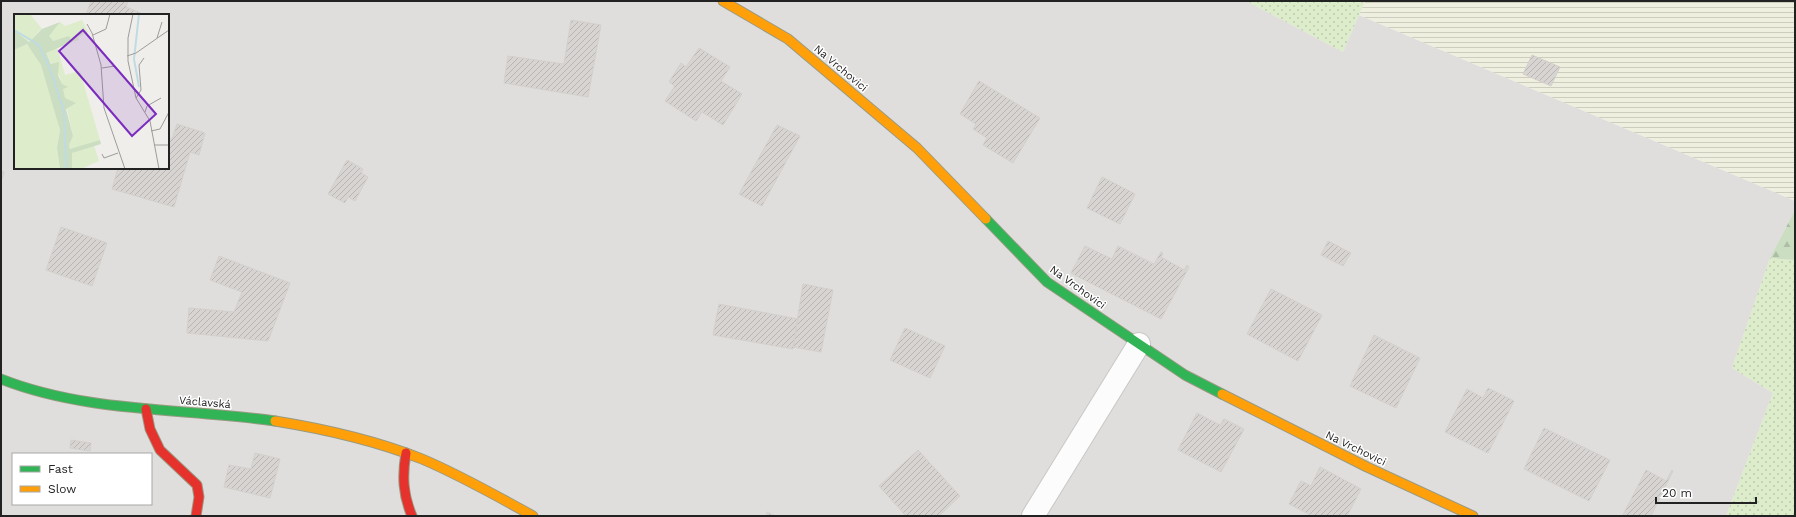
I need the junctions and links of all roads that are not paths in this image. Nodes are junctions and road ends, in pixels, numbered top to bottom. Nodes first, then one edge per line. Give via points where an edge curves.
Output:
1 (723, 1) edge
2 (1138, 344) junction
3 (1, 379) edge
4 (146, 409) junction
5 (406, 453) junction
6 (196, 516) edge
7 (412, 516) edge
8 (533, 516) edge
9 (1033, 516) edge
10 (1473, 516) edge

1 - 2 street, Na Vrchovici via 788,39 917,148 1047,282
2 - 9 street
2 - 10 street, Na Vrchovici via 1185,375 1367,467
3 - 4 street, Václavská via 40,392
4 - 5 street, Václavská via 295,424 365,440
4 - 6 street via 150,429 160,450 197,485 199,497
5 - 7 street via 402,482
5 - 8 street, Václavská via 441,468

